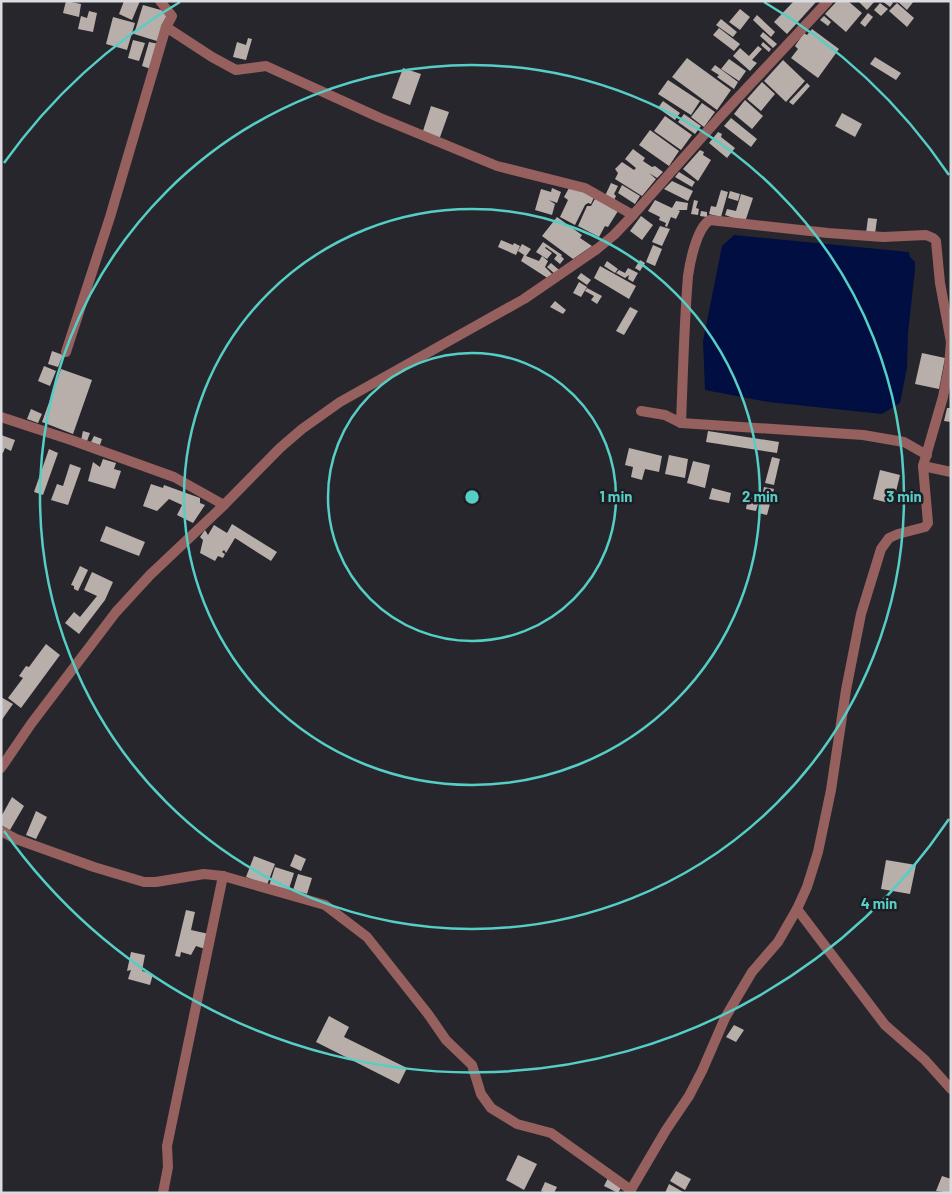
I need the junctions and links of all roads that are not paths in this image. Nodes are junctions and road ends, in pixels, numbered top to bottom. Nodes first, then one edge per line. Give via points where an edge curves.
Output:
1 (160, 1) edge
2 (828, 1) edge
3 (166, 27) junction
4 (633, 215) junction
5 (66, 352) dead end
6 (641, 412) dead end
7 (1, 417) edge
8 (681, 423) junction
9 (927, 455) junction
10 (923, 466) junction
11 (951, 472) edge
12 (224, 505) junction
13 (1, 768) edge
14 (1, 831) edge
15 (222, 876) junction
16 (797, 909) junction
17 (951, 1090) edge
18 (630, 1192) edge
19 (163, 1193) edge

1 - 3 street via 172,16
2 - 4 street
3 - 4 street via 236,70 266,66 497,166 585,188
3 - 5 street via 110,218
4 - 12 street via 597,249 524,300 313,420 280,448
6 - 8 street via 665,415
7 - 12 street via 174,477
8 - 9 street via 863,435 904,442
8 - 9 street via 688,275 694,247 707,222 883,237 926,235 936,241 951,342 950,366
9 - 10 street
10 - 11 street
10 - 16 street via 928,523 925,527 889,538 881,548 855,642 818,852
12 - 13 street via 116,612
14 - 15 street via 94,867 144,882 204,874
15 - 18 street via 311,900 338,914 367,937 446,1040 472,1065 482,1094 491,1108 516,1124 551,1132
15 - 19 street via 167,1146 168,1167
16 - 17 street via 886,1025 925,1060
16 - 18 street via 778,942 752,972 736,998 689,1096

